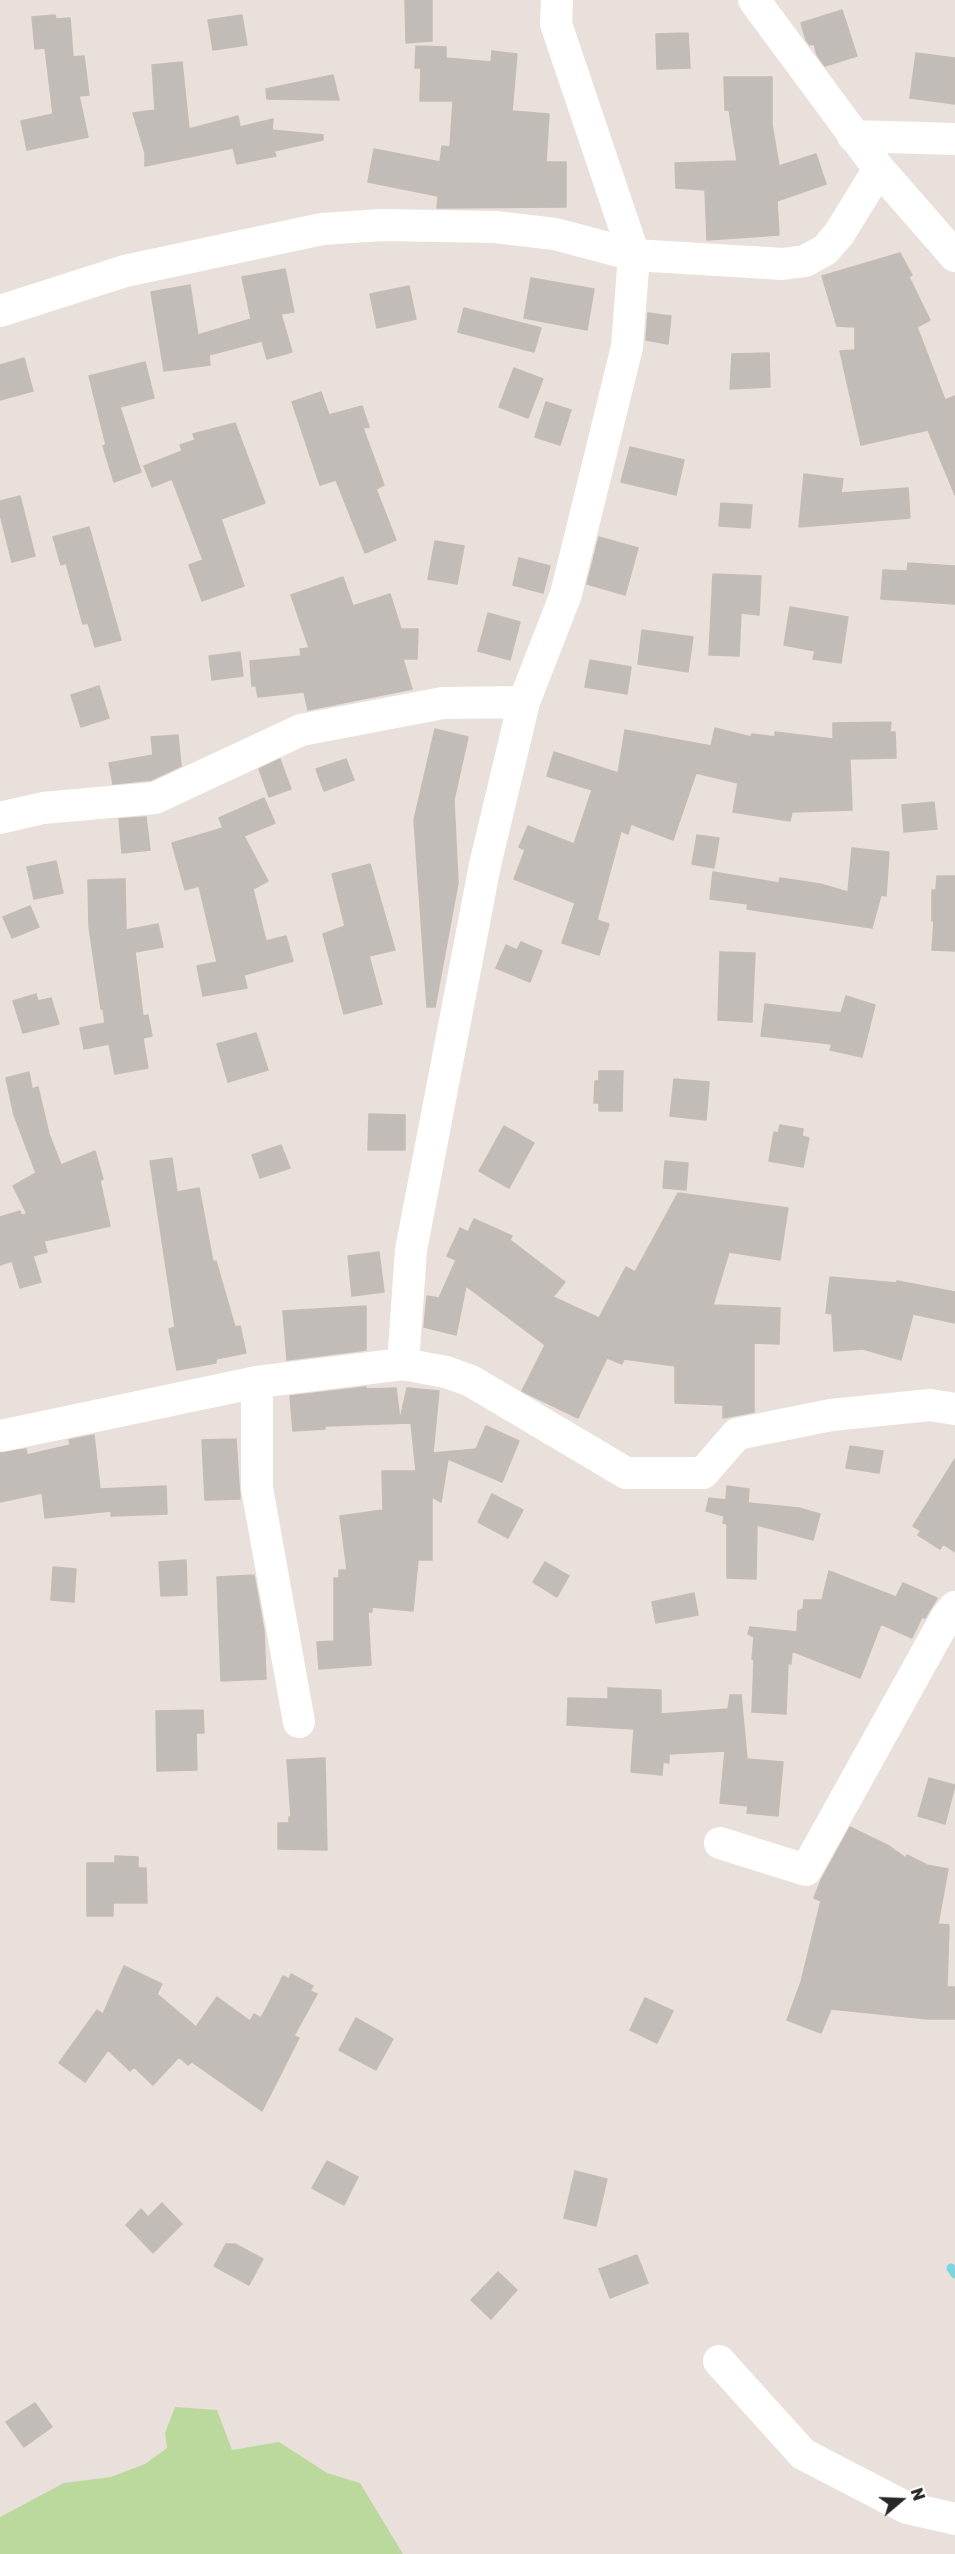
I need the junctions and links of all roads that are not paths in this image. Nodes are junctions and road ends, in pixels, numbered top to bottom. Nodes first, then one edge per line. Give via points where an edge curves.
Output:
1 (557, 0) edge
2 (754, 0) edge
3 (853, 136) junction
4 (955, 139) edge
5 (879, 169) junction
6 (634, 255) junction
7 (955, 256) edge
8 (0, 312) edge
9 (524, 702) junction
10 (0, 818) edge
11 (403, 1364) junction
12 (257, 1382) junction
13 (955, 1409) edge
14 (0, 1436) edge
15 (955, 1607) edge
16 (299, 1722) dead end
17 (720, 1843) dead end
18 (719, 2361) dead end
19 (955, 2519) edge

1 - 6 street via 556,24
2 - 3 street
3 - 4 street
3 - 5 street
5 - 6 street via 838,234 825,250 805,261 783,264
5 - 7 street
6 - 8 street via 555,234 495,227 382,225 322,229 125,271
6 - 9 street via 627,347 566,594
9 - 10 street via 443,703 301,730 155,798 43,808
9 - 11 street via 485,865 411,1250
11 - 12 street
11 - 13 street via 471,1381 626,1473 703,1473 737,1434 831,1415 930,1405
12 - 14 street
12 - 16 street via 257,1488
15 - 17 street via 806,1870
18 - 19 street via 803,2454 908,2508

